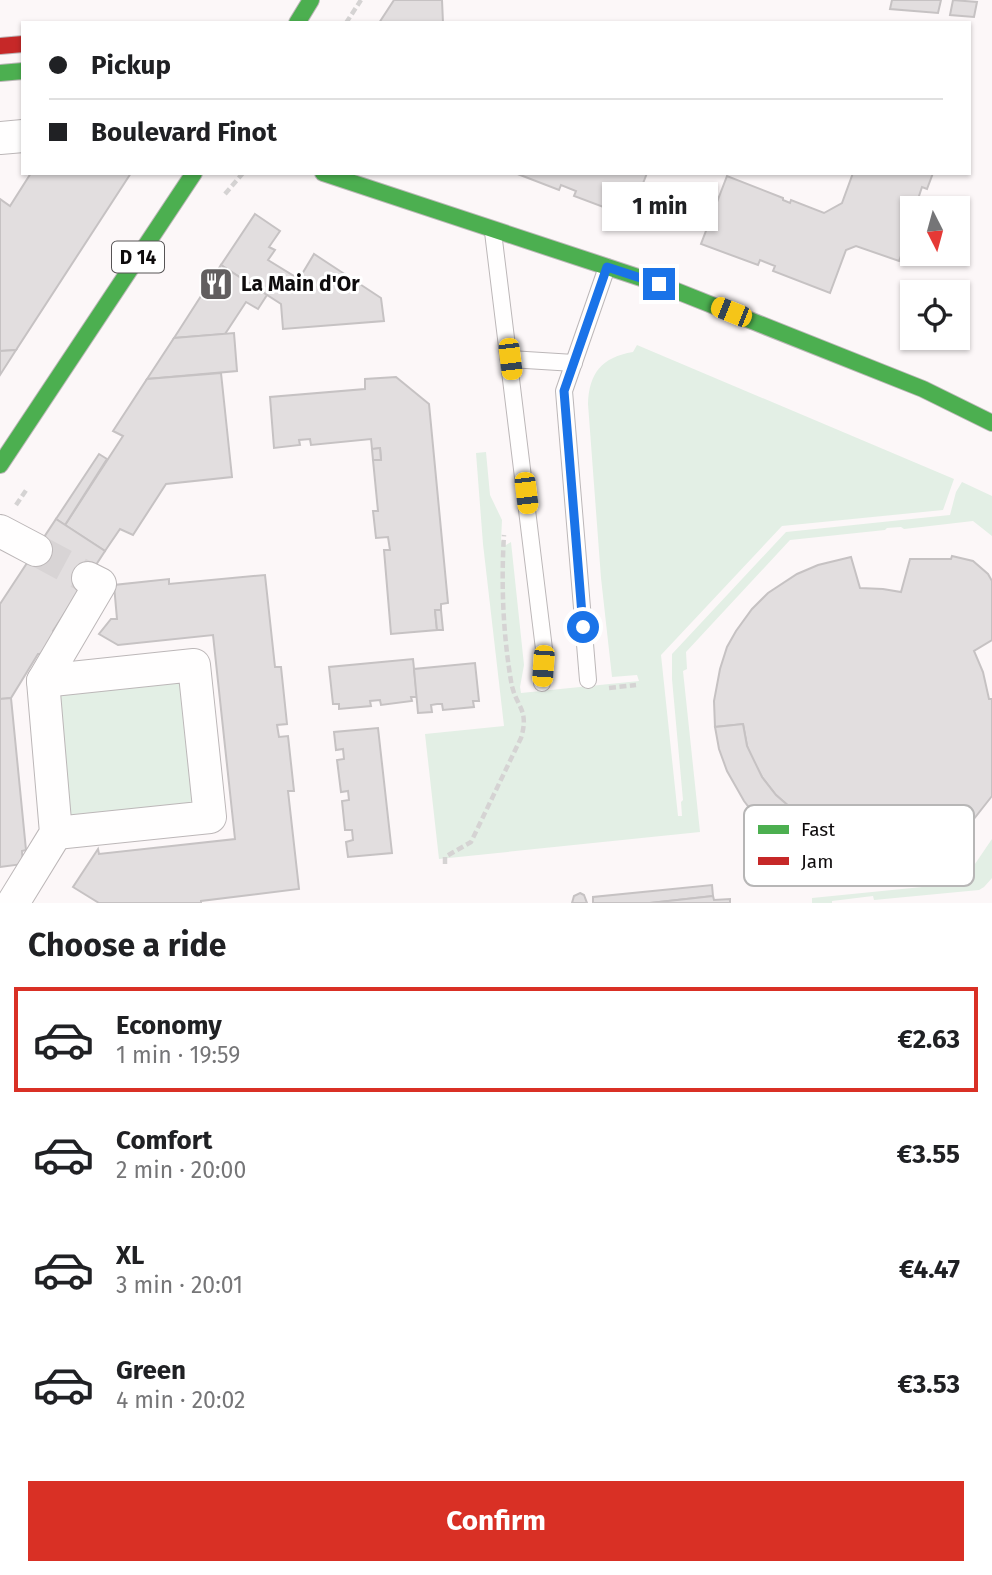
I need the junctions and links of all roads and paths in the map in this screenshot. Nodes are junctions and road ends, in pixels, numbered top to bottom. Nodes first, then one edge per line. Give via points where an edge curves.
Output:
1 (311, 0) edge
2 (361, 0) edge
3 (298, 21) edge
4 (347, 21) edge
5 (21, 44) edge
6 (0, 46) edge
7 (21, 71) edge
8 (0, 73) edge
9 (21, 136) edge
10 (0, 138) edge
11 (193, 175) edge
12 (241, 175) edge
13 (329, 175) edge
14 (227, 190) dead end
15 (493, 229) junction
16 (607, 267) junction
17 (510, 359) junction
18 (574, 362) junction
19 (992, 423) edge
20 (0, 466) edge
21 (505, 529) dead end
22 (0, 531) edge
23 (36, 550) tunnel mouth
24 (88, 578) dead end
25 (588, 680) dead end
26 (43, 681) junction
27 (542, 683) dead end
28 (56, 833) junction
29 (445, 864) dead end
30 (13, 903) edge

1 - 3 street
2 - 4 path
5 - 6 street
7 - 8 street
9 - 10 street
11 - 20 street, D 14
12 - 14 path
13 - 15 street
15 - 16 street
15 - 17 lane
16 - 18 lane
16 - 19 street via 923,389
17 - 18 lane
17 - 27 lane via 544,649
18 - 25 lane via 564,391
21 - 29 path via 502,605 511,684 525,727 471,842 445,857
22 - 23 street
24 - 26 street via 100,584
26 - 28 street
26 - 28 street via 194,665 210,817
28 - 30 street

